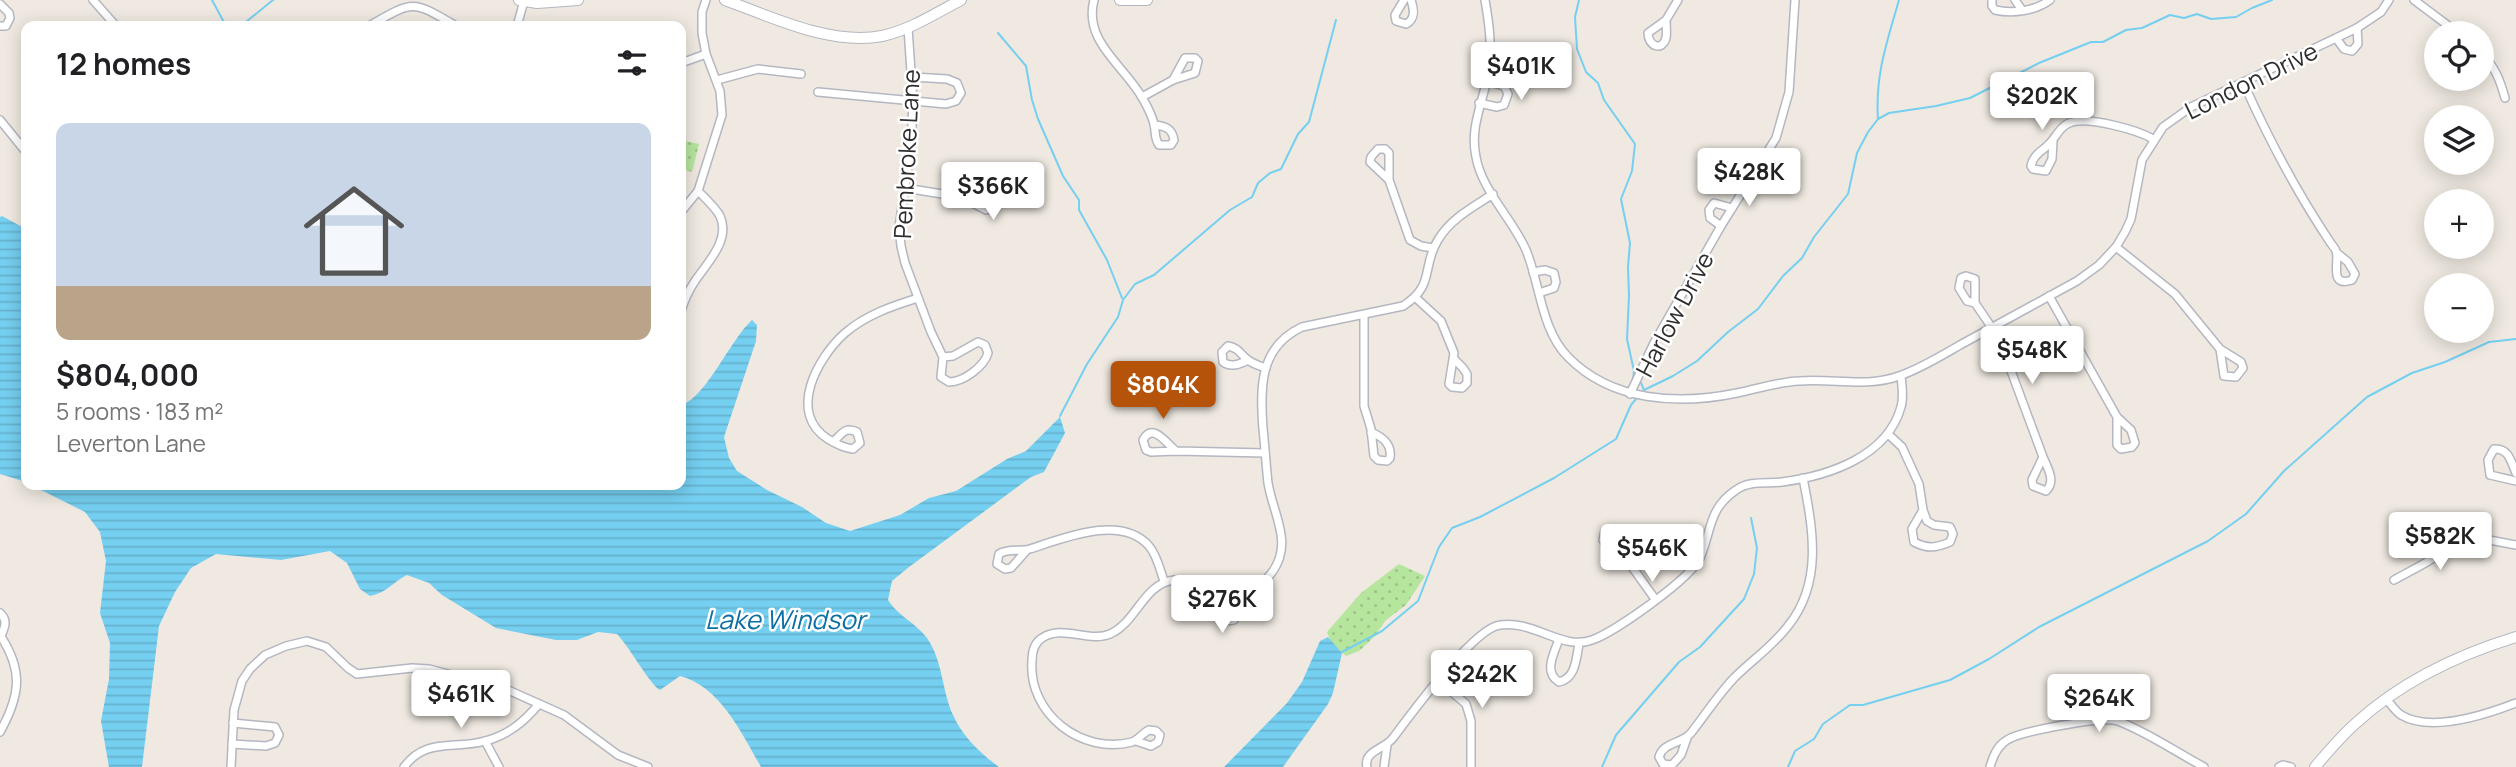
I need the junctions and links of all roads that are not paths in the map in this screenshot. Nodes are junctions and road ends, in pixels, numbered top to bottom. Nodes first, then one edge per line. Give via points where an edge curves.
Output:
1 (93, 0) edge
2 (578, 0) edge
3 (706, 0) edge
4 (725, 0) edge
5 (961, 0) edge
6 (1094, 0) edge
7 (1120, 0) edge
8 (1147, 0) edge
9 (1404, 0) edge
10 (1411, 0) edge
11 (1485, 0) edge
12 (1678, 0) edge
13 (1794, 0) edge
14 (1992, 0) edge
15 (2015, 0) edge
16 (2050, 0) edge
17 (2389, 0) edge
18 (2414, 0) edge
19 (521, 1) edge
20 (0, 4) edge
21 (2022, 10) junction
22 (1666, 20) dead end
23 (112, 21) edge
24 (376, 21) edge
25 (448, 21) edge
26 (518, 21) edge
27 (2442, 21) edge
28 (0, 26) edge
29 (908, 28) junction
30 (2357, 28) junction
31 (2336, 38) junction
32 (706, 54) junction
33 (686, 61) edge
34 (2494, 68) edge
35 (801, 74) dead end
36 (913, 76) junction
37 (717, 80) junction
38 (1174, 80) dead end
39 (1486, 81) junction
40 (2243, 82) junction
41 (818, 92) dead end
42 (1142, 97) junction
43 (2505, 98) dead end
44 (913, 101) junction
45 (1479, 103) junction
46 (0, 120) edge
47 (1154, 125) dead end
48 (2153, 139) junction
49 (2053, 141) dead end
50 (21, 146) edge
51 (1389, 180) dead end
52 (905, 188) junction
53 (698, 191) junction
54 (1493, 194) junction
55 (961, 197) dead end
56 (686, 206) edge
57 (1732, 208) junction
58 (1721, 226) junction
59 (2116, 247) junction
60 (1433, 248) junction
61 (2337, 253) dead end
62 (1533, 272) junction
63 (1539, 293) junction
64 (2049, 296) junction
65 (918, 298) junction
66 (1416, 298) junction
67 (686, 300) edge
68 (1975, 303) dead end
69 (1364, 315) junction
70 (1992, 328) junction
71 (2220, 349) dead end
72 (943, 357) junction
73 (1454, 359) dead end
74 (1248, 360) dead end
75 (1266, 368) junction
76 (1901, 376) junction
77 (1630, 394) junction
78 (2117, 417) dead end
79 (1371, 432) dead end
80 (1888, 434) junction
81 (832, 442) dead end
82 (1177, 451) dead end
83 (1265, 453) junction
84 (2043, 457) dead end
85 (2516, 474) edge
86 (1803, 478) junction
87 (2516, 481) edge
88 (1923, 510) junction
89 (2516, 545) edge
90 (1027, 550) dead end
91 (1620, 550) dead end
92 (2394, 580) dead end
93 (1164, 581) junction
94 (1219, 588) junction
95 (1241, 591) junction
96 (1655, 599) junction
97 (0, 612) edge
98 (0, 636) edge
99 (2516, 637) edge
100 (1559, 639) junction
101 (1578, 644) junction
102 (1439, 681) junction
103 (2386, 699) junction
104 (2516, 703) edge
105 (539, 704) junction
106 (233, 723) junction
107 (0, 732) edge
108 (1687, 738) dead end
109 (485, 741) junction
110 (1136, 741) dead end
111 (232, 744) junction
112 (1387, 746) junction
113 (231, 767) edge
114 (404, 767) edge
115 (499, 767) edge
116 (648, 767) edge
117 (1367, 767) edge
118 (1384, 767) edge
119 (1471, 767) edge
120 (1990, 767) edge
121 (2204, 767) edge
122 (2279, 767) edge
123 (2291, 767) edge
124 (2315, 767) edge

1 - 23 street
2 - 19 street
3 - 32 street via 702,12
4 - 29 street via 817,32 857,38
5 - 29 street
6 - 42 street via 1091,22 1098,38
7 - 8 street
9 - 10 street via 1395,15 1396,21 1406,24 1413,17
11 - 39 street, London Drive via 1491,44
12 - 22 street
13 - 57 street, Harlow Drive via 1793,66 1782,125
14 - 21 street via 1995,10
15 - 21 street
16 - 21 street via 2041,7
17 - 30 street, London Drive via 2381,12
18 - 27 street
19 - 26 street
20 - 28 street via 10,18 6,26
24 - 25 street via 411,3
29 - 36 street, Pembroke Lane
30 - 31 street, London Drive
30 - 31 street via 2358,44 2353,51 2344,50
31 - 40 street, London Drive
32 - 33 street
32 - 37 street
34 - 43 street
35 - 37 street via 758,69
36 - 44 street, Pembroke Lane
36 - 44 street via 947,79 957,83 961,93 951,103
37 - 53 street via 722,115
38 - 42 street
39 - 45 street, London Drive
39 - 45 street via 1504,86 1508,94 1501,107
40 - 48 street, London Drive via 2174,117
40 - 61 street via 2280,161
41 - 44 street
42 - 47 street
44 - 52 street, Pembroke Lane
45 - 54 street, London Drive via 1476,158
46 - 50 street
48 - 49 street via 2126,127 2072,122
48 - 59 street, London Drive via 2142,160 2131,219
51 - 60 street via 1410,240
52 - 55 street
52 - 65 street, Pembroke Lane via 901,246
53 - 56 street
53 - 67 street via 720,216 721,239
54 - 60 street via 1447,226
54 - 62 street, London Drive via 1519,234
57 - 58 street, Harlow Drive
57 - 58 street via 1714,203 1709,210 1710,218
58 - 77 street, Harlow Drive
59 - 64 street, London Drive via 2099,265
59 - 71 street via 2175,294
60 - 66 street via 1427,277
62 - 63 street, London Drive
62 - 63 street via 1554,273 1554,288
63 - 77 street, London Drive via 1565,355 1590,375
64 - 70 street, London Drive
64 - 78 street
65 - 72 street, Pembroke Lane
65 - 81 street via 859,322 824,358 811,385 808,414 816,429
66 - 69 street via 1403,306
66 - 73 street via 1441,321
68 - 70 street
69 - 75 street via 1288,333
69 - 79 street via 1364,407
70 - 76 street, London Drive
70 - 84 street
72 - 72 street, Pembroke Lane via 978,342 988,353 980,366 955,382 941,377
74 - 75 street
75 - 83 street via 1262,384
76 - 77 street, London Drive via 1865,383 1803,380 1674,400
76 - 80 street via 1902,405
80 - 86 street via 1857,459
80 - 88 street via 1911,462
82 - 83 street
83 - 95 street via 1283,550 1263,583
85 - 87 street via 2507,453 2494,449 2488,460 2490,475
86 - 96 street via 1749,484 1722,501 1694,568
86 - 108 street via 1814,556 1801,610 1733,680
88 - 88 street via 1912,529 1914,542 1938,548 1950,542 1950,527 1927,521
89 - 92 street via 2458,534 2437,559
90 - 93 street via 1098,530 1137,536 1151,547
91 - 96 street
93 - 94 street
93 - 110 street via 1110,634 1051,633 1033,650 1036,696 1063,727 1093,743
94 - 95 street
94 - 95 street via 1215,615 1224,621 1237,615
96 - 101 street via 1610,631
97 - 98 street via 6,625
98 - 107 street via 10,651 17,694
99 - 103 street via 2438,666
100 - 101 street
100 - 101 street via 1550,666 1559,682 1573,671
100 - 102 street via 1523,625 1491,627 1460,654
102 - 112 street
102 - 119 street via 1466,704 1471,721
103 - 104 street via 2398,713 2425,723 2458,720
103 - 124 street
105 - 106 street via 508,690 429,669 357,674 326,647 307,640 265,655 250,668 236,698
105 - 109 street via 514,730
105 - 116 street via 564,715 618,755
106 - 111 street
106 - 111 street via 275,727 279,735 275,743 266,746
109 - 114 street via 424,749 412,755
109 - 115 street
111 - 113 street
112 - 117 street via 1368,756
112 - 118 street
120 - 121 street via 2006,740 2100,719 2115,720
122 - 123 street

